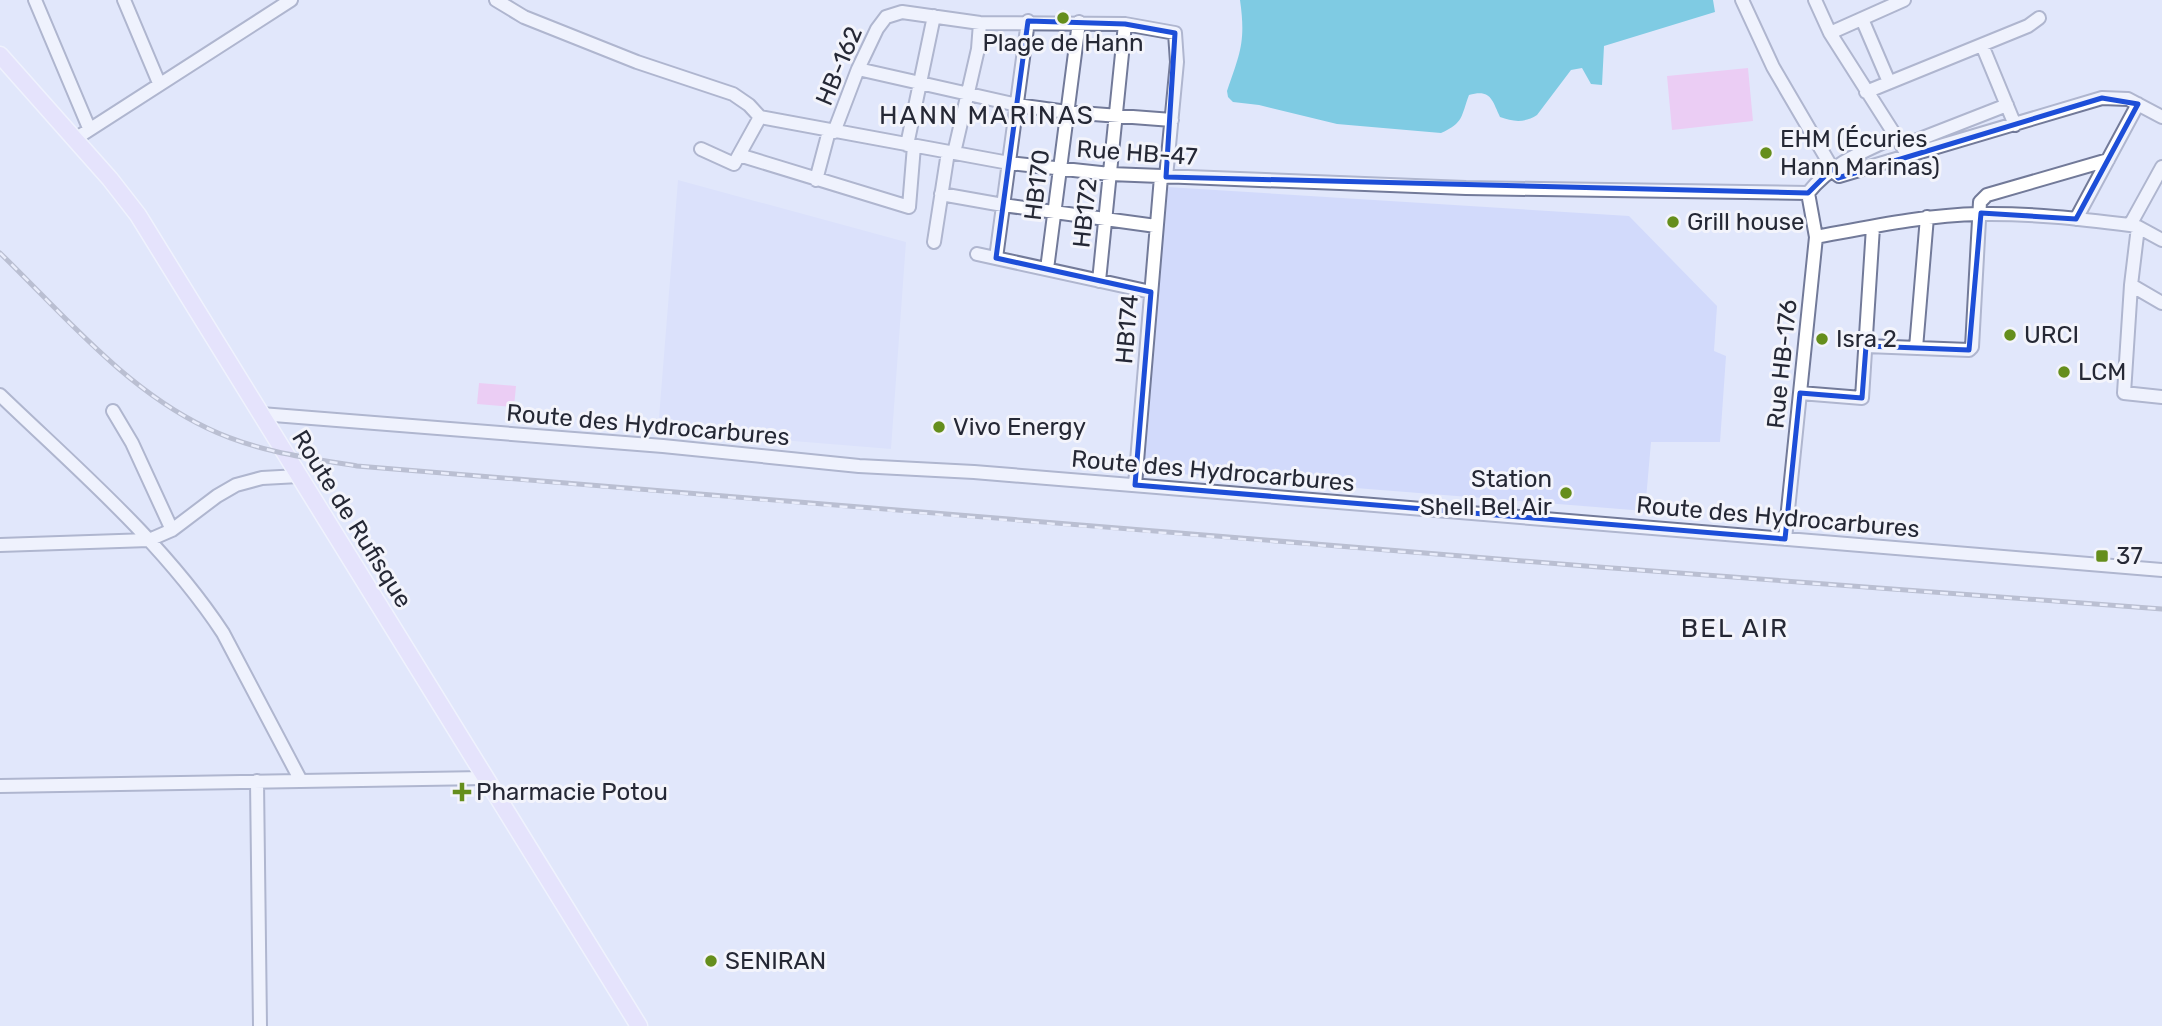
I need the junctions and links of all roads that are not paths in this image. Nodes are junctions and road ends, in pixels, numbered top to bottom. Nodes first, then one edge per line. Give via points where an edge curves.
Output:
1 (35, 0) edge
2 (124, 0) edge
3 (290, 0) edge
4 (496, 0) edge
5 (1742, 0) edge
6 (1815, 0) edge
7 (1904, 0) edge
8 (934, 16) junction
9 (2039, 18) dead end
10 (1862, 19) junction
11 (1028, 21) junction
12 (980, 23) junction
13 (1079, 23) junction
14 (1125, 24) junction
15 (1175, 33) joint
16 (1830, 33) junction
17 (1982, 45) junction
18 (0, 55) edge
19 (858, 69) junction
20 (1889, 82) junction
21 (159, 83) junction
22 (920, 84) junction
23 (1866, 92) junction
24 (969, 96) junction
25 (2138, 104) junction
26 (1017, 105) junction
27 (2007, 105) junction
28 (1067, 112) junction
29 (1116, 116) junction
30 (760, 117) junction
31 (2162, 117) edge
32 (1172, 120) junction
33 (2015, 125) junction
34 (89, 128) junction
35 (832, 132) junction
36 (75, 139) junction
37 (911, 146) junction
38 (1902, 147) junction
39 (701, 149) dead end
40 (951, 153) junction
41 (737, 160) junction
42 (2108, 160) junction
43 (1009, 163) junction
44 (2162, 167) edge
45 (1833, 168) junction
46 (1060, 169) junction
47 (1110, 174) junction
48 (1163, 177) junction
49 (816, 180) junction
50 (941, 194) junction
51 (1808, 194) junction
52 (1003, 205) junction
53 (1054, 212) junction
54 (1981, 214) junction
55 (1927, 218) junction
56 (1105, 219) junction
57 (2076, 219) junction
58 (1156, 226) junction
59 (1873, 226) junction
60 (2134, 226) junction
61 (1816, 237) junction
62 (2162, 240) edge
63 (934, 242) dead end
64 (977, 254) dead end
65 (996, 258) junction
66 (1047, 269) junction
67 (1099, 281) junction
68 (2131, 285) junction
69 (1151, 292) junction
70 (2162, 303) edge
71 (1866, 346) junction
72 (1916, 348) junction
73 (1800, 393) junction
74 (0, 396) edge
75 (2162, 397) edge
76 (113, 411) dead end
77 (261, 414) junction
78 (299, 476) junction
79 (1135, 485) junction
80 (172, 530) junction
81 (1786, 539) junction
82 (149, 540) junction
83 (0, 545) edge
84 (2162, 570) edge
85 (484, 778) junction
86 (257, 781) junction
87 (301, 781) junction
88 (0, 786) edge
89 (260, 1026) edge
90 (639, 1026) edge

1 - 34 street
2 - 21 street
3 - 21 street
4 - 30 street, Rue HB-47 via 524,17 599,47 733,94
5 - 45 street via 1773,67
6 - 16 street
7 - 10 street
8 - 12 street, HB-162
8 - 19 street, HB-162 via 902,12 886,17
8 - 22 street
9 - 17 street
10 - 16 street
10 - 20 street
11 - 12 street, HB-162
11 - 13 street, HB-162
11 - 26 street
12 - 24 street
13 - 14 street, HB-162
13 - 28 street, HB170
14 - 15 street, HB-162
14 - 29 street, HB172
15 - 32 street, HB174
16 - 23 street
17 - 20 street
17 - 27 street
18 - 36 main road, Route de Rufisque
19 - 22 street
19 - 35 street, HB-162
20 - 23 street
21 - 34 street
22 - 24 street
22 - 37 street
23 - 38 street
24 - 26 street
24 - 40 street
25 - 31 street
25 - 33 street via 2120,97 2102,98
25 - 42 street
26 - 28 street
26 - 43 street
27 - 33 street
27 - 38 street
28 - 29 street
28 - 46 street, HB170
29 - 32 street
29 - 47 street, HB172
30 - 35 street, Rue HB-47
30 - 41 street
32 - 48 street, HB174
33 - 38 street
34 - 36 street
35 - 37 street, Rue HB-47
35 - 49 street, HB-162
36 - 77 main road, Route de Rufisque via 138,215
37 - 40 street, Rue HB-47
37 - 49 street via 909,207
38 - 45 street via 1850,157
38 - 45 street via 1842,177
39 - 41 street
40 - 43 street, Rue HB-47
40 - 50 street
41 - 49 street
42 - 54 street via 1987,195 1980,202
42 - 57 street
43 - 46 street, Rue HB-47
43 - 52 street
44 - 60 street
45 - 51 street
46 - 47 street, Rue HB-47
46 - 53 street, HB170
47 - 48 street, Rue HB-47
47 - 56 street, HB172
48 - 51 street, Rue HB-47
48 - 58 street, HB174
50 - 52 street
50 - 63 street
51 - 61 street, Rue HB-176
52 - 53 street
52 - 65 street
53 - 56 street
53 - 66 street, HB170
54 - 55 street
54 - 57 street
54 - 72 street via 1972,347
55 - 59 street
55 - 72 street
56 - 58 street
56 - 67 street, HB172
57 - 60 street
58 - 69 street, HB174
59 - 61 street
59 - 71 street
60 - 62 street
60 - 68 street
61 - 73 street, Rue HB-176
64 - 65 street
65 - 66 street
66 - 67 street
67 - 69 street
68 - 70 street
68 - 75 street via 2124,393
69 - 79 street, HB174
71 - 72 street
71 - 73 street via 1862,398
73 - 81 street, Rue HB-176
74 - 82 street
76 - 80 street
77 - 78 main road, Route de Rufisque
77 - 79 street, Route des Hydrocarbures
78 - 80 street via 236,485
78 - 85 main road, Route de Rufisque
79 - 81 street, Route des Hydrocarbures
80 - 82 street
81 - 84 street, Route des Hydrocarbures
82 - 83 street
82 - 87 street via 223,633
85 - 87 street
85 - 90 main road, Route de Rufisque
86 - 87 street
86 - 88 street
86 - 89 street

